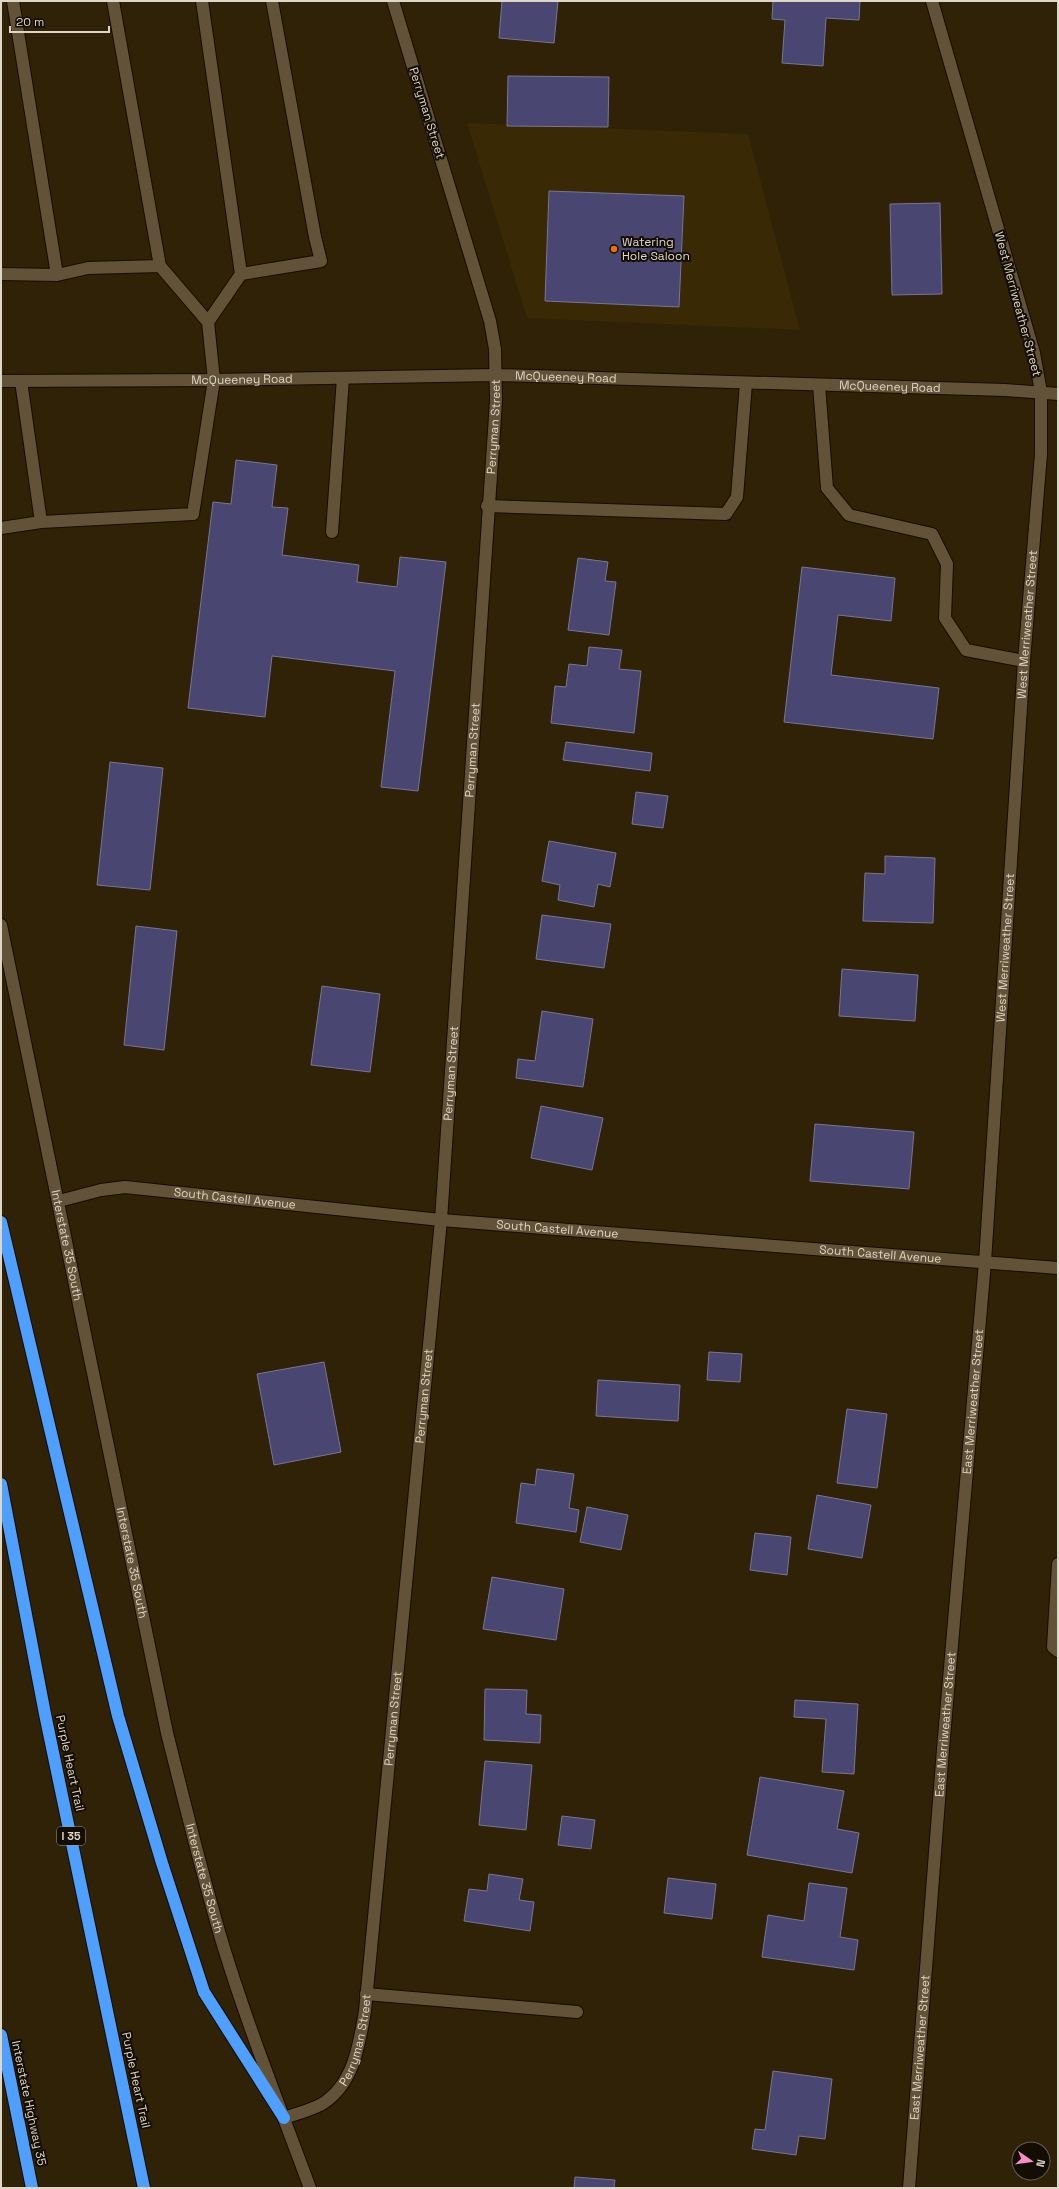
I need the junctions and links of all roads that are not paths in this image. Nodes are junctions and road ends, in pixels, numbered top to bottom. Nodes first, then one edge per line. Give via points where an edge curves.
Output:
1 (13, 1) edge
2 (113, 1) edge
3 (202, 1) edge
4 (272, 1) edge
5 (393, 1) edge
6 (932, 1) edge
7 (160, 266) junction
8 (1, 274) edge
9 (241, 274) junction
10 (57, 275) junction
11 (208, 322) junction
12 (496, 375) junction
13 (343, 378) junction
14 (214, 380) junction
15 (1, 381) edge
16 (20, 381) junction
17 (746, 383) junction
18 (819, 385) junction
19 (1040, 392) junction
20 (1058, 394) edge
21 (487, 506) junction
22 (41, 522) junction
23 (1, 528) edge
24 (332, 532) dead end
25 (1024, 661) junction
26 (1, 925) edge
27 (59, 1201) junction
28 (441, 1220) junction
29 (1, 1222) edge
30 (985, 1262) junction
31 (1058, 1268) edge
32 (1, 1484) edge
33 (1058, 1564) edge
34 (1058, 1651) edge
35 (366, 1994) junction
36 (577, 2012) dead end
37 (1, 2035) edge
38 (284, 2118) junction
39 (31, 2182) edge
40 (144, 2188) edge
41 (310, 2188) edge
42 (909, 2188) edge

1 - 10 street
2 - 7 street
3 - 9 street
4 - 9 street via 321,260
5 - 12 street, Perryman Street via 490,321
6 - 19 street, West Merriweather Street via 1034,353
7 - 10 street via 88,268
7 - 11 street
8 - 10 street
9 - 11 street
11 - 14 street
12 - 13 street, McQueeney Road
12 - 17 street, McQueeney Road
12 - 21 street, Perryman Street
13 - 14 street, McQueeney Road
13 - 24 street
14 - 16 street, McQueeney Road
14 - 22 street via 193,514
15 - 16 street, McQueeney Road
16 - 22 street
17 - 18 street, McQueeney Road
17 - 21 street via 737,496 726,514
18 - 19 street, McQueeney Road
18 - 25 street via 827,488 849,514 932,534 947,564 945,618 966,650
19 - 20 street, McQueeney Road
19 - 25 street, West Merriweather Street via 1042,454
21 - 28 street, Perryman Street
22 - 23 street
25 - 30 street, West Merriweather Street
26 - 27 street, Interstate 35 South
27 - 28 street, South Castell Avenue via 101,1190 125,1187
27 - 38 street, Interstate 35 South via 167,1733 191,1832 223,1945 257,2048
28 - 30 street, South Castell Avenue
28 - 35 street, Perryman Street
29 - 38 highway via 118,1716 162,1863 204,1992
30 - 31 street, South Castell Avenue
30 - 42 street, East Merriweather Street via 943,1749
32 - 40 highway, Purple Heart Trail / I 35
33 - 34 street via 1053,1648
35 - 36 street
35 - 38 street, Perryman Street via 358,2049 351,2072 336,2093 321,2104
37 - 39 highway, Interstate Highway 35
38 - 41 street, Interstate 35 South

